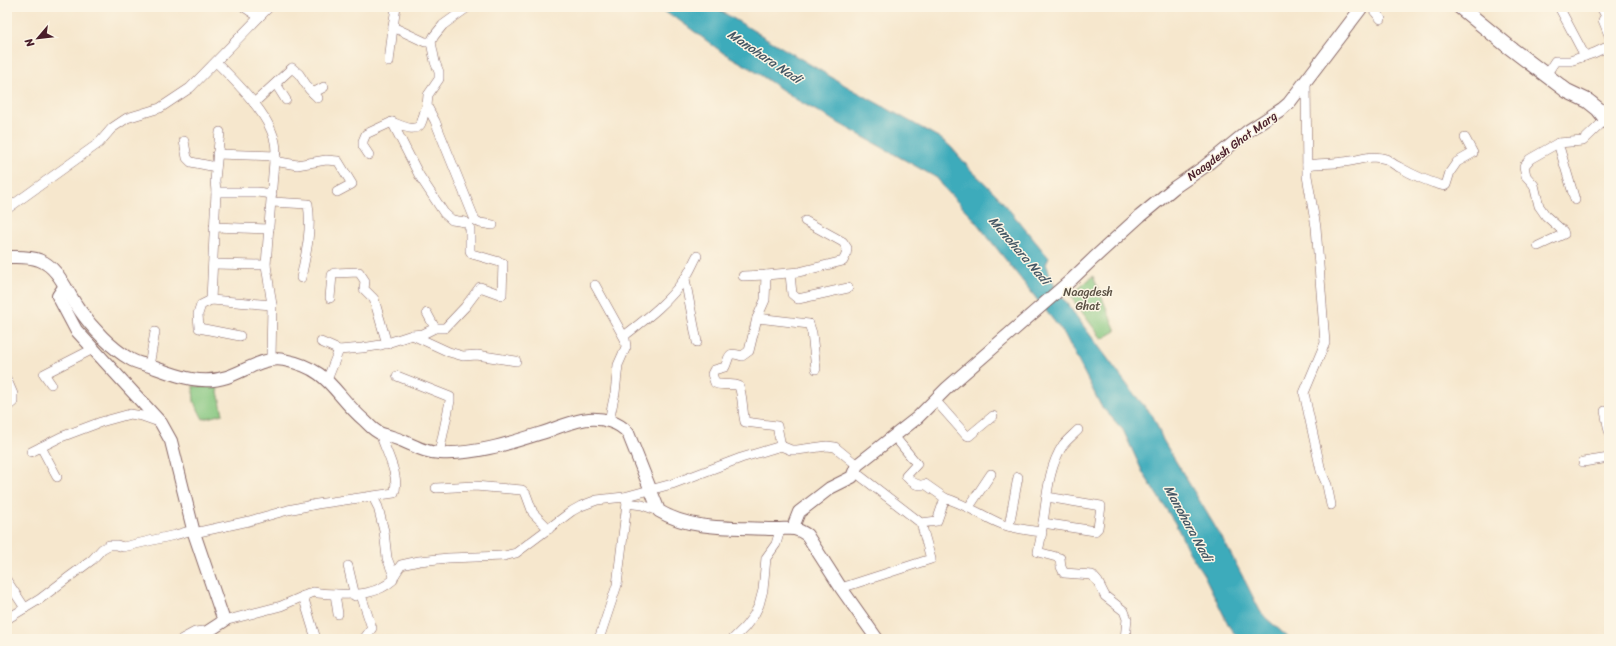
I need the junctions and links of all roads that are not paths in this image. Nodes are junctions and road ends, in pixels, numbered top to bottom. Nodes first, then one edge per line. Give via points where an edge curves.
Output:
1 (244, 7) edge
2 (269, 7) edge
3 (396, 7) edge
4 (468, 7) edge
5 (1363, 7) edge
6 (1460, 7) edge
7 (1559, 7) edge
8 (1601, 7) edge
9 (259, 17) junction
10 (1381, 20) dead end
11 (392, 27) junction
12 (1609, 35) edge
13 (431, 42) junction
14 (1609, 46) edge
15 (1585, 56) junction
16 (216, 62) junction
17 (389, 62) dead end
18 (1546, 75) junction
19 (1306, 81) junction
20 (276, 84) junction
21 (324, 87) dead end
22 (286, 100) dead end
23 (254, 103) junction
24 (427, 106) junction
25 (1607, 121) edge
26 (392, 122) junction
27 (220, 132) dead end
28 (1465, 138) dead end
29 (184, 141) dead end
30 (1558, 143) junction
31 (218, 154) junction
32 (369, 155) dead end
33 (275, 159) junction
34 (1307, 165) junction
35 (216, 168) junction
36 (216, 192) junction
37 (337, 192) dead end
38 (272, 198) junction
39 (1575, 200) dead end
40 (7, 209) edge
41 (805, 221) dead end
42 (471, 222) junction
43 (493, 225) dead end
44 (214, 227) junction
45 (269, 229) junction
46 (1538, 246) dead end
47 (697, 256) dead end
48 (7, 257) edge
49 (213, 264) junction
50 (266, 265) junction
51 (790, 274) junction
52 (766, 275) junction
53 (742, 276) dead end
54 (301, 278) dead end
55 (684, 279) junction
56 (595, 285) dead end
57 (64, 287) junction
58 (848, 288) dead end
59 (330, 298) dead end
60 (211, 300) junction
61 (272, 305) junction
62 (427, 313) dead end
63 (757, 318) junction
64 (435, 328) junction
65 (155, 332) dead end
66 (412, 335) junction
67 (240, 336) dead end
68 (624, 336) junction
69 (321, 342) dead end
70 (697, 342) dead end
71 (387, 344) junction
72 (93, 349) junction
73 (339, 350) junction
74 (271, 359) junction
75 (516, 361) dead end
76 (149, 366) junction
77 (816, 369) dead end
78 (397, 376) dead end
79 (7, 380) edge
80 (327, 380) junction
81 (51, 384) dead end
82 (935, 400) junction
83 (7, 406) edge
84 (1605, 411) dead end
85 (993, 416) dead end
86 (609, 421) junction
87 (161, 423) junction
88 (1078, 430) dead end
89 (1609, 431) edge
90 (380, 433) junction
91 (894, 436) junction
92 (781, 446) junction
93 (41, 447) junction
94 (31, 452) dead end
95 (439, 453) junction
96 (1609, 458) edge
97 (1583, 462) dead end
98 (856, 469) junction
99 (991, 474) dead end
100 (57, 477) dead end
101 (1018, 477) dead end
102 (436, 488) dead end
103 (651, 489) junction
104 (373, 497) junction
105 (1047, 497) junction
106 (945, 498) junction
107 (626, 500) junction
108 (1331, 505) dead end
109 (969, 507) junction
110 (660, 511) junction
111 (921, 523) junction
112 (1009, 526) junction
113 (795, 528) junction
114 (1043, 528) junction
115 (549, 529) junction
116 (780, 530) junction
117 (194, 532) junction
118 (348, 566) dead end
119 (394, 576) junction
120 (7, 581) edge
121 (841, 588) junction
122 (335, 594) junction
123 (358, 595) junction
124 (303, 596) junction
125 (25, 608) junction
126 (334, 609) dead end
127 (7, 619) edge
128 (224, 621) junction
129 (205, 637) edge
130 (182, 639) edge
131 (316, 639) edge
132 (364, 639) edge
133 (599, 639) edge
134 (733, 639) edge
135 (877, 639) edge
136 (1125, 639) edge

1 - 9 street
2 - 9 street
3 - 11 street
4 - 13 street via 443,25
5 - 10 street
5 - 19 street, Naagdesh Ghat Marg
6 - 18 main road
7 - 15 street
8 - 12 street via 1606,16 1603,20
9 - 16 street
11 - 13 street via 425,42
11 - 17 street
13 - 24 street via 439,78 428,95
14 - 15 street
15 - 18 street via 1570,61 1555,61
16 - 23 street
16 - 40 street via 190,88 160,108 127,118 112,128 99,143
18 - 25 main road via 1566,91 1588,101
19 - 34 street
19 - 82 street, Naagdesh Ghat Marg via 1296,96 1282,109 1248,131 1140,216
20 - 21 street via 292,68 316,96
20 - 22 street
20 - 23 street
23 - 33 street via 274,135 277,146
24 - 26 street via 422,123 417,128 409,129
24 - 42 street via 435,121
25 - 30 street via 1583,141
26 - 32 street via 366,134 362,141
26 - 42 street via 416,170 444,213 452,220
27 - 31 street
28 - 34 street via 1473,153 1457,162 1444,186 1431,183 1379,158 1364,157 1344,162
29 - 35 street via 186,158 191,162
30 - 39 street
30 - 46 street via 1524,166 1526,176 1534,185 1539,206 1564,234
31 - 33 street
31 - 35 street
33 - 37 street via 297,165 326,160 338,161 352,184
33 - 38 street
34 - 108 street via 1316,227 1325,343 1304,393
35 - 36 street
36 - 38 street via 257,192
36 - 44 street
38 - 45 street
38 - 54 street via 308,204 308,246
41 - 51 street via 843,242 847,248 846,255 842,261
42 - 43 street
42 - 64 street via 472,254 503,263 502,295 480,287 455,319 445,328
44 - 45 street
44 - 49 street
45 - 50 street
47 - 55 street
48 - 57 street via 39,260 60,277
49 - 50 street
49 - 60 street
50 - 61 street
51 - 52 street
51 - 58 street via 792,294 798,299
52 - 53 street
52 - 63 street via 765,300
55 - 68 street via 673,295
55 - 70 street
56 - 68 street
57 - 72 street via 58,296 76,330
57 - 76 street via 80,311 115,348 131,360
59 - 71 street via 334,273 359,272 365,281 364,289 374,299
60 - 61 street
60 - 67 street via 201,305 198,328
61 - 74 street
62 - 64 street
63 - 77 street via 809,324
63 - 92 street via 749,352 742,356 730,354 725,367 714,370 712,379 718,385 739,386 745,422 777,426
64 - 66 street via 423,334
65 - 76 street
66 - 71 street
66 - 75 street via 463,356 477,355
68 - 86 street via 626,347 618,365
69 - 73 street
71 - 73 street
72 - 81 street via 44,374
72 - 87 street
73 - 80 street
74 - 76 street via 212,381 189,379
74 - 80 street via 304,365
78 - 95 street via 450,396
79 - 83 street via 13,394 13,402
80 - 90 street via 359,417
82 - 85 street via 969,436
82 - 91 street, Naagdesh Ghat Marg via 918,418
84 - 89 street
86 - 95 street via 581,420 476,451
86 - 103 street via 618,424 628,433
87 - 93 street via 130,414 100,422
87 - 117 street via 171,441
88 - 105 street via 1064,445 1055,461
90 - 95 street via 426,451
90 - 104 street via 396,477 396,488 394,493
91 - 98 street, Naagdesh Ghat Marg
91 - 106 street via 917,464 906,476 916,485 925,484
92 - 98 street via 791,450 835,447
92 - 103 street
93 - 94 street
93 - 100 street
96 - 97 street
98 - 111 street
98 - 113 street, Naagdesh Ghat Marg via 852,477 830,488 799,512
99 - 109 street
101 - 112 street
102 - 115 street via 475,486 522,490 533,513
103 - 107 street
103 - 110 street
104 - 117 street via 288,510
104 - 119 street via 378,507 387,558
105 - 114 street
105 - 114 street via 1101,506 1098,528 1095,531
106 - 109 street
106 - 111 street via 937,521
107 - 110 street
107 - 115 street via 597,500 581,506
107 - 133 street via 617,585
109 - 112 street via 1000,524
110 - 116 street via 671,518 694,524
111 - 121 street via 931,559
112 - 114 street
113 - 116 street
113 - 121 street via 807,535
114 - 136 street via 1038,552 1060,558 1064,573 1092,575 1105,596 1124,611 1127,619
115 - 119 street via 516,553 489,558 419,561 401,565
116 - 134 street via 776,544 766,558 759,606 745,628
117 - 125 street via 122,547 109,545
117 - 128 street
118 - 123 street
119 - 123 street via 394,580 385,587
120 - 125 street
121 - 135 street
122 - 123 street
122 - 124 street via 313,592
122 - 126 street
123 - 132 street via 372,628
124 - 128 street via 281,606
124 - 131 street
125 - 127 street
128 - 129 street
129 - 130 street via 203,631

